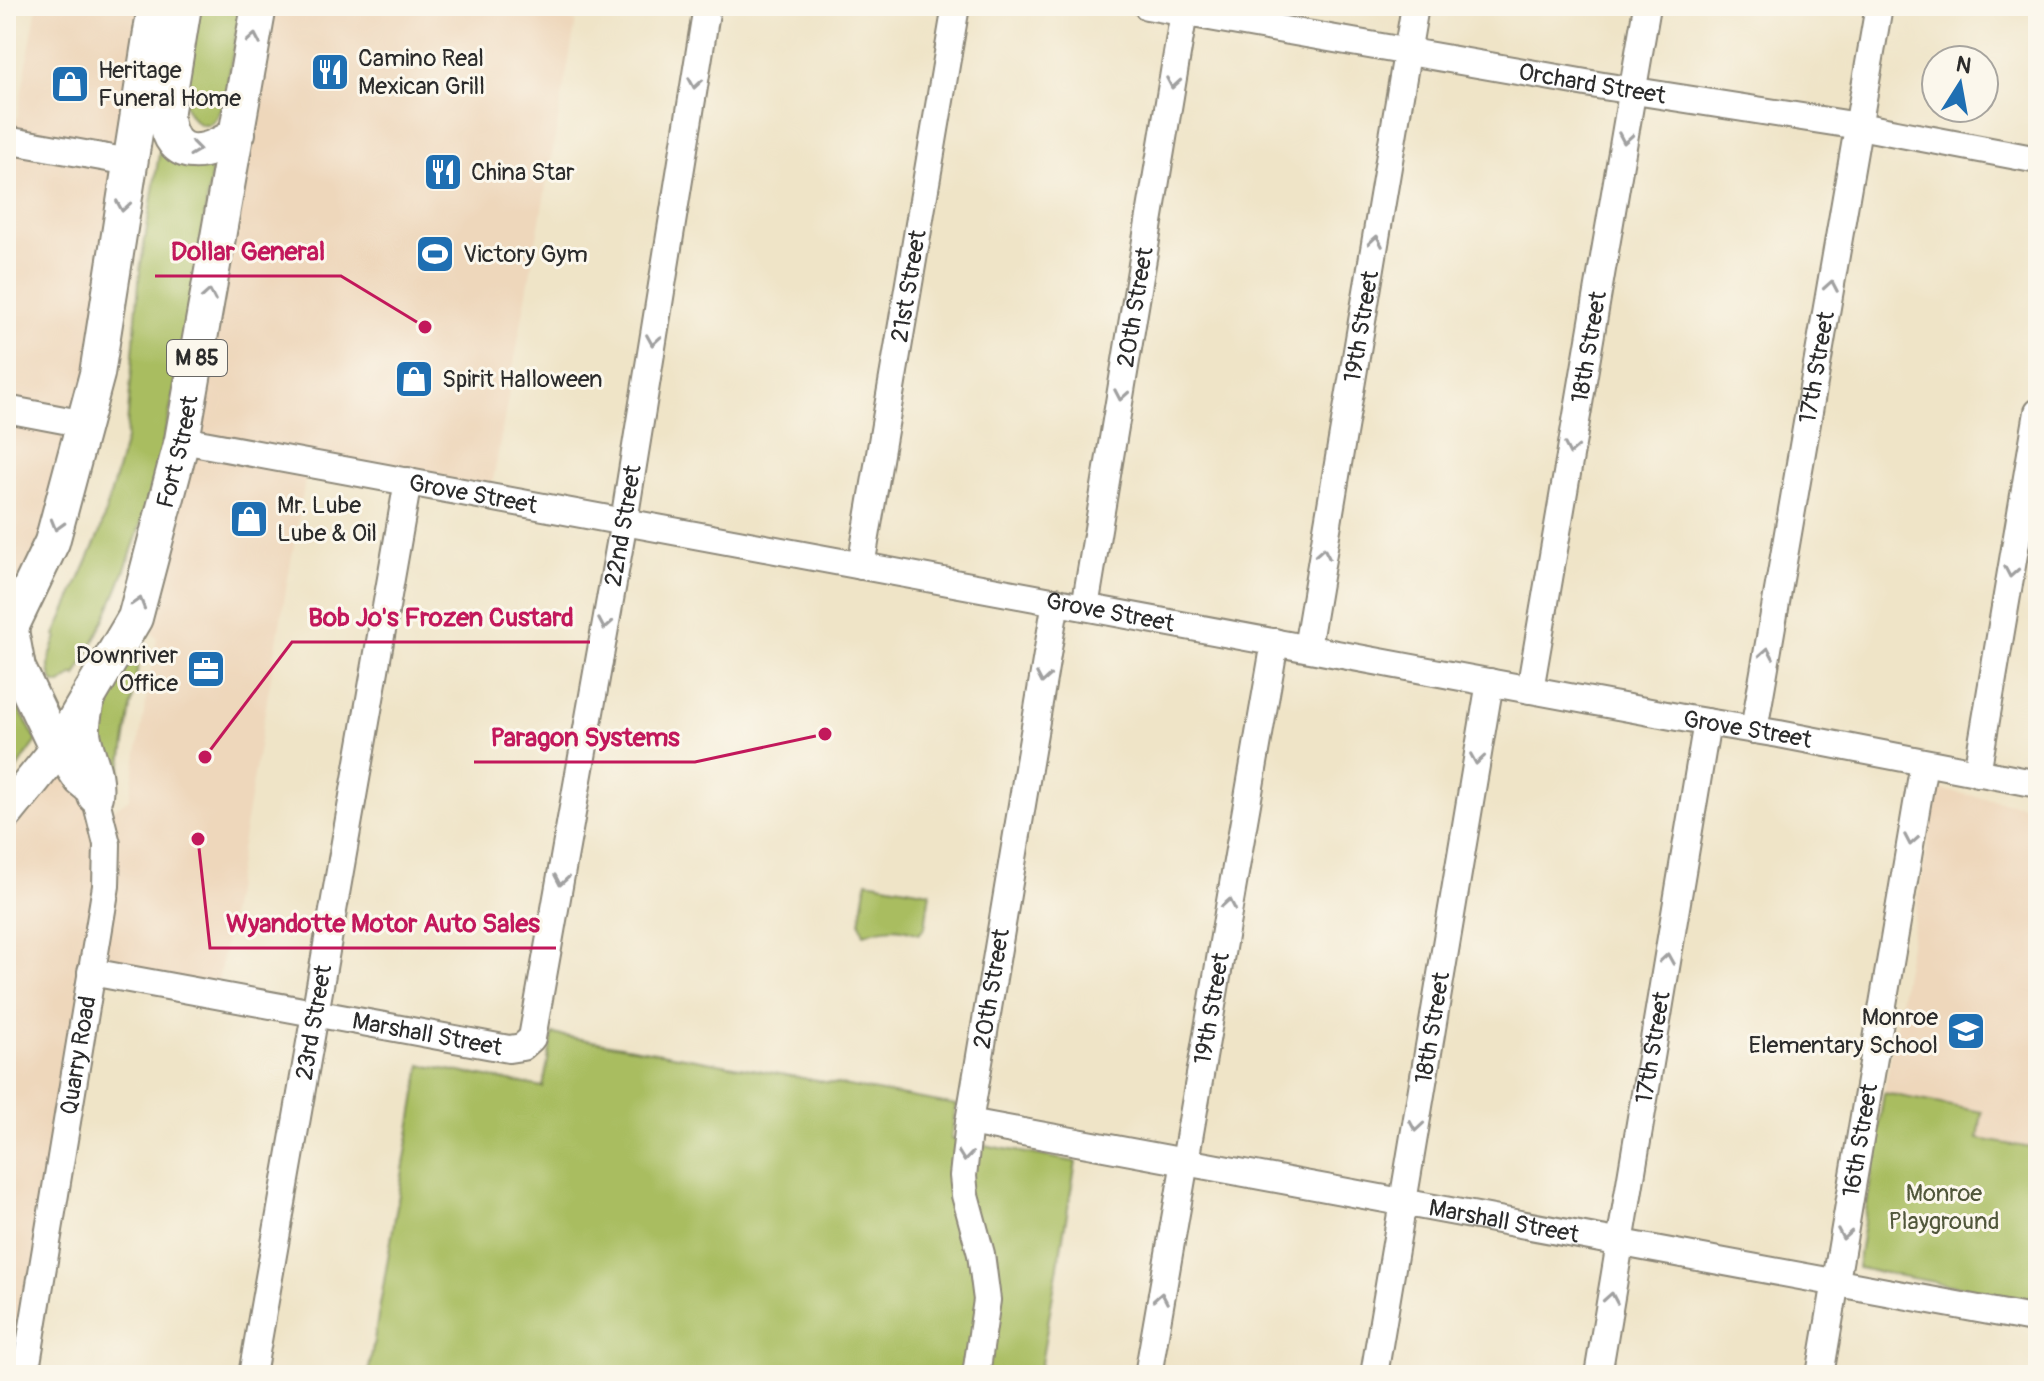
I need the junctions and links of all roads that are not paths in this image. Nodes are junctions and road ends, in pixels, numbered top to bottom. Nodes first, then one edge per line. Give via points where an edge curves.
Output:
1 (155, 6) edge
2 (184, 6) edge
3 (259, 6) edge
4 (707, 6) edge
5 (956, 6) edge
6 (1147, 6) edge
7 (1415, 6) edge
8 (1647, 6) edge
9 (1879, 6) edge
10 (1185, 9) edge
11 (1408, 52) junction
12 (1633, 90) junction
13 (1859, 126) junction
14 (238, 133) junction
15 (6, 140) edge
16 (2038, 160) edge
17 (130, 162) junction
18 (6, 409) edge
19 (2038, 412) edge
20 (85, 424) junction
21 (182, 440) junction
22 (408, 481) junction
23 (624, 521) junction
24 (861, 566) junction
25 (1056, 601) junction
26 (1085, 607) junction
27 (9, 634) edge
28 (1275, 642) junction
29 (1307, 648) junction
30 (1490, 682) junction
31 (1530, 690) junction
32 (88, 696) junction
33 (1707, 722) junction
34 (1754, 730) junction
35 (57, 750) junction
36 (1924, 763) junction
37 (1977, 773) junction
38 (2038, 784) edge
39 (95, 796) junction
40 (6, 813) edge
41 (91, 972) junction
42 (314, 1013) junction
43 (528, 1043) joint
44 (969, 1122) junction
45 (1184, 1162) junction
46 (1403, 1202) junction
47 (1620, 1241) junction
48 (1836, 1282) junction
49 (2038, 1320) edge
50 (25, 1375) edge
51 (252, 1375) edge
52 (976, 1375) edge
53 (1148, 1375) edge
54 (1374, 1375) edge
55 (1598, 1375) edge
56 (1820, 1375) edge

1 - 17 main road
2 -> 14 main road via 167,127 179,146 192,151 209,151
14 -> 3 main road, Fort Street / M 85
4 -> 23 street, 22nd Street
5 - 24 street, 21st Street
6 - 10 street, Orchard Street
7 - 11 street, 19th Street
8 - 12 street, 18th Street
9 - 13 street, 17th Street
10 - 11 street, Orchard Street
10 -> 26 street, 20th Street
11 - 12 street, Orchard Street
29 -> 11 street, 19th Street
12 - 13 street, Orchard Street
12 -> 31 street, 18th Street
13 - 16 street, Orchard Street
34 -> 13 street, 17th Street
21 -> 14 main road, Fort Street / M 85
15 - 17 street
17 -> 20 main road
18 - 20 street
19 -> 37 street
20 -> 27 main road via 52,542
21 - 22 street, Grove Street
32 -> 21 main road, Fort Street / M 85 via 135,618
22 - 23 street, Grove Street
22 - 42 street, 23rd Street
23 - 24 street, Grove Street
23 -> 43 street, 22nd Street via 535,1030
24 - 25 street, Grove Street
25 - 26 street, Grove Street
25 -> 44 street, 20th Street
26 - 28 street, Grove Street
27 - 35 main road via 18,668
28 - 29 street, Grove Street
45 -> 28 street, 19th Street
29 - 30 street, Grove Street
30 - 31 street, Grove Street
30 -> 46 street, 18th Street
31 - 33 street, Grove Street
32 - 35 main road, Fort Street / M 85
32 - 39 main road via 84,735 97,779
33 - 34 street, Grove Street
47 -> 33 street, 17th Street
34 - 36 street, Grove Street
35 - 39 street, Quarry Road via 78,782
35 - 40 main road, Fort Street / M 85
36 - 37 street, Grove Street
36 -> 48 street, 16th Street
37 - 38 street, Grove Street
39 - 41 street, Quarry Road via 107,844 106,886
41 - 42 street, Marshall Street
41 - 50 street, Quarry Road
42 - 43 street, Marshall Street via 509,1049
42 - 51 street, 23rd Street
44 - 45 street, Marshall Street
44 -> 52 street, 20th Street via 963,1176 987,1300
45 - 46 street, Marshall Street
53 -> 45 street, 19th Street
46 - 47 street, Marshall Street
46 - 54 street, 18th Street
47 - 48 street, Marshall Street
55 -> 47 street, 17th Street
48 - 49 street, Marshall Street
48 - 56 street, 16th Street

